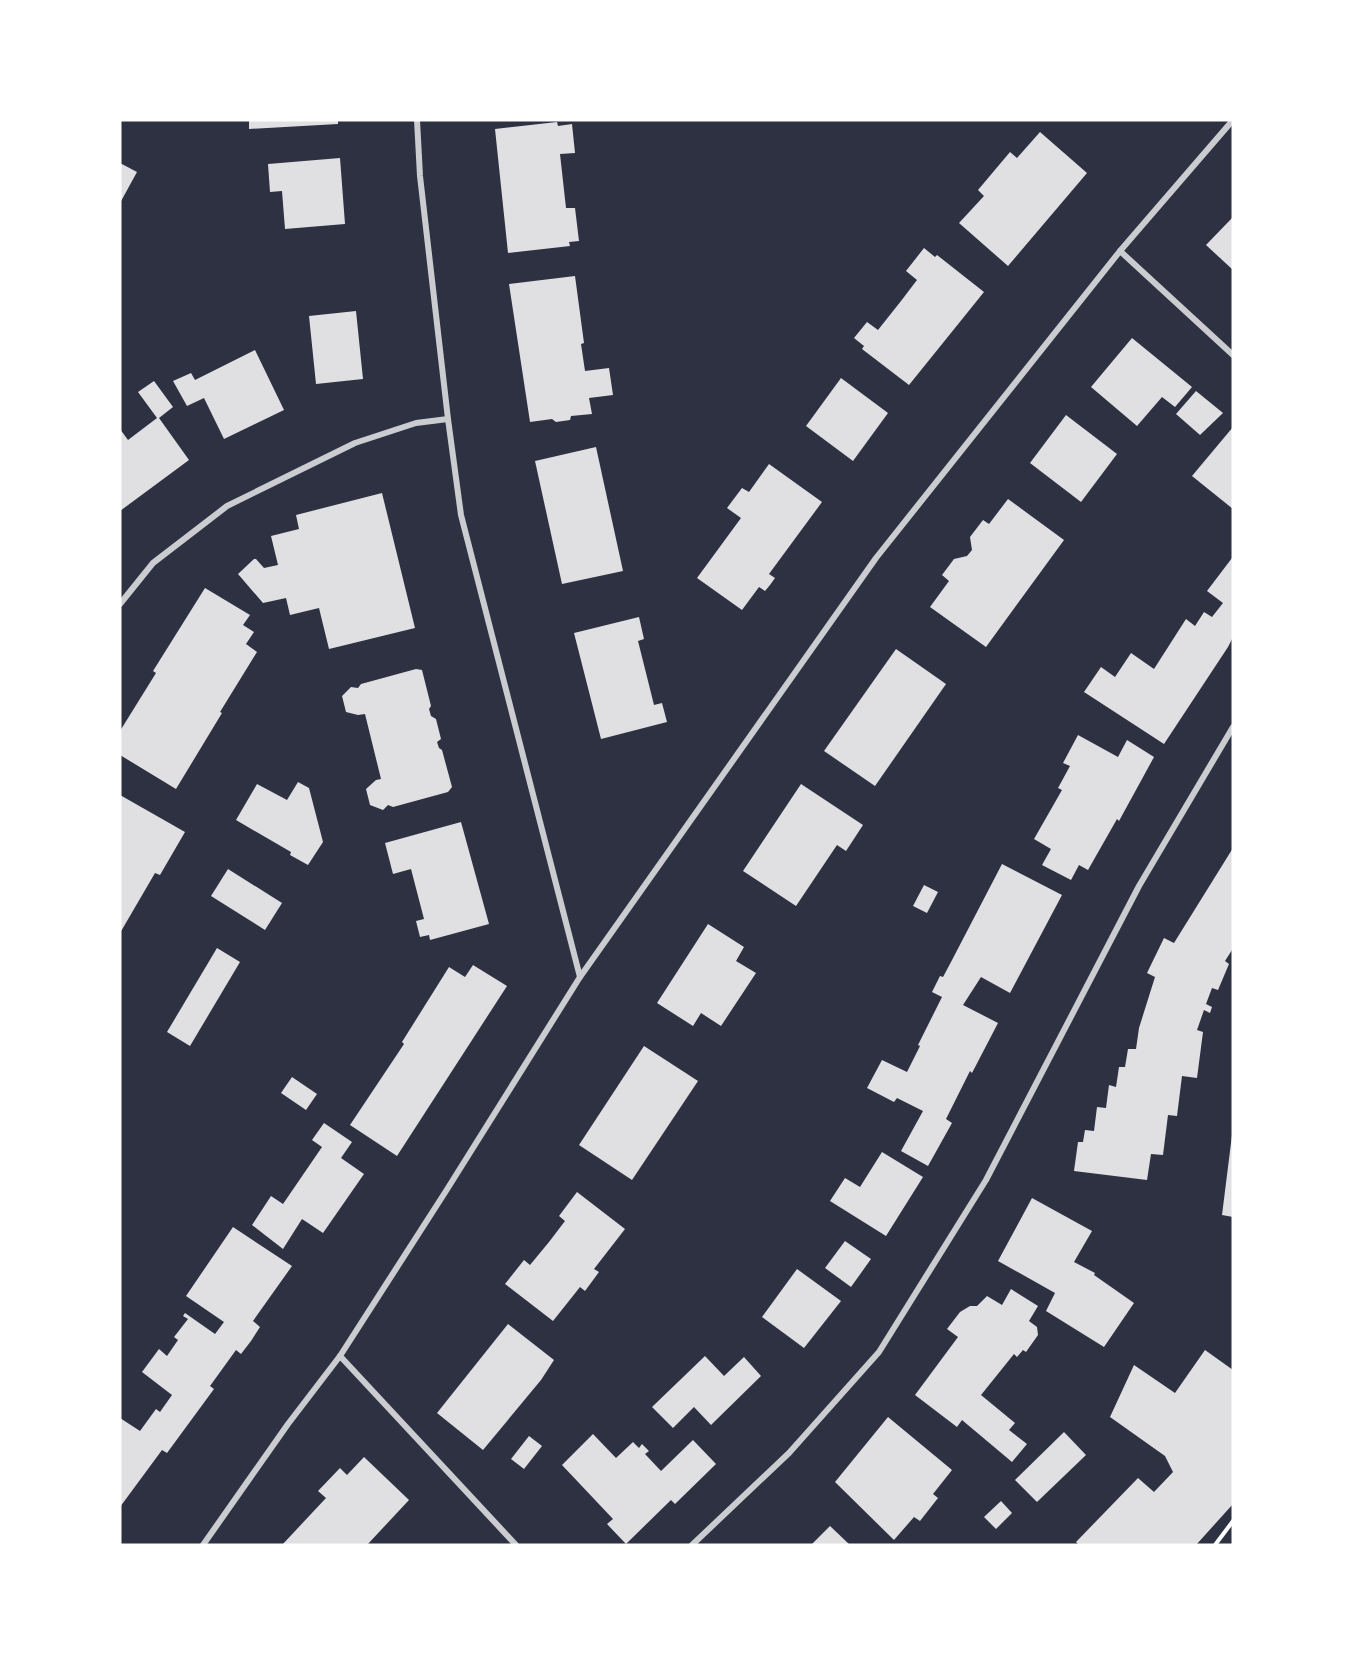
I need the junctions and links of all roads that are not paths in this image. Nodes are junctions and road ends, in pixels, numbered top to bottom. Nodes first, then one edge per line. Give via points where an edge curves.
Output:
1 (417, 120) edge
2 (1233, 120) edge
3 (1120, 250) junction
4 (1233, 355) edge
5 (448, 419) junction
6 (120, 604) edge
7 (1233, 727) edge
8 (580, 977) junction
9 (340, 1356) junction
10 (203, 1545) edge
11 (516, 1545) edge
12 (692, 1545) edge

1 - 5 street
2 - 3 street
3 - 4 street
3 - 8 street via 876,558
5 - 6 street via 416,423 355,443 227,506 153,563
5 - 8 street via 461,515
7 - 12 street via 1139,886 986,1180 879,1352 789,1453
8 - 9 street
9 - 10 street
9 - 11 street

